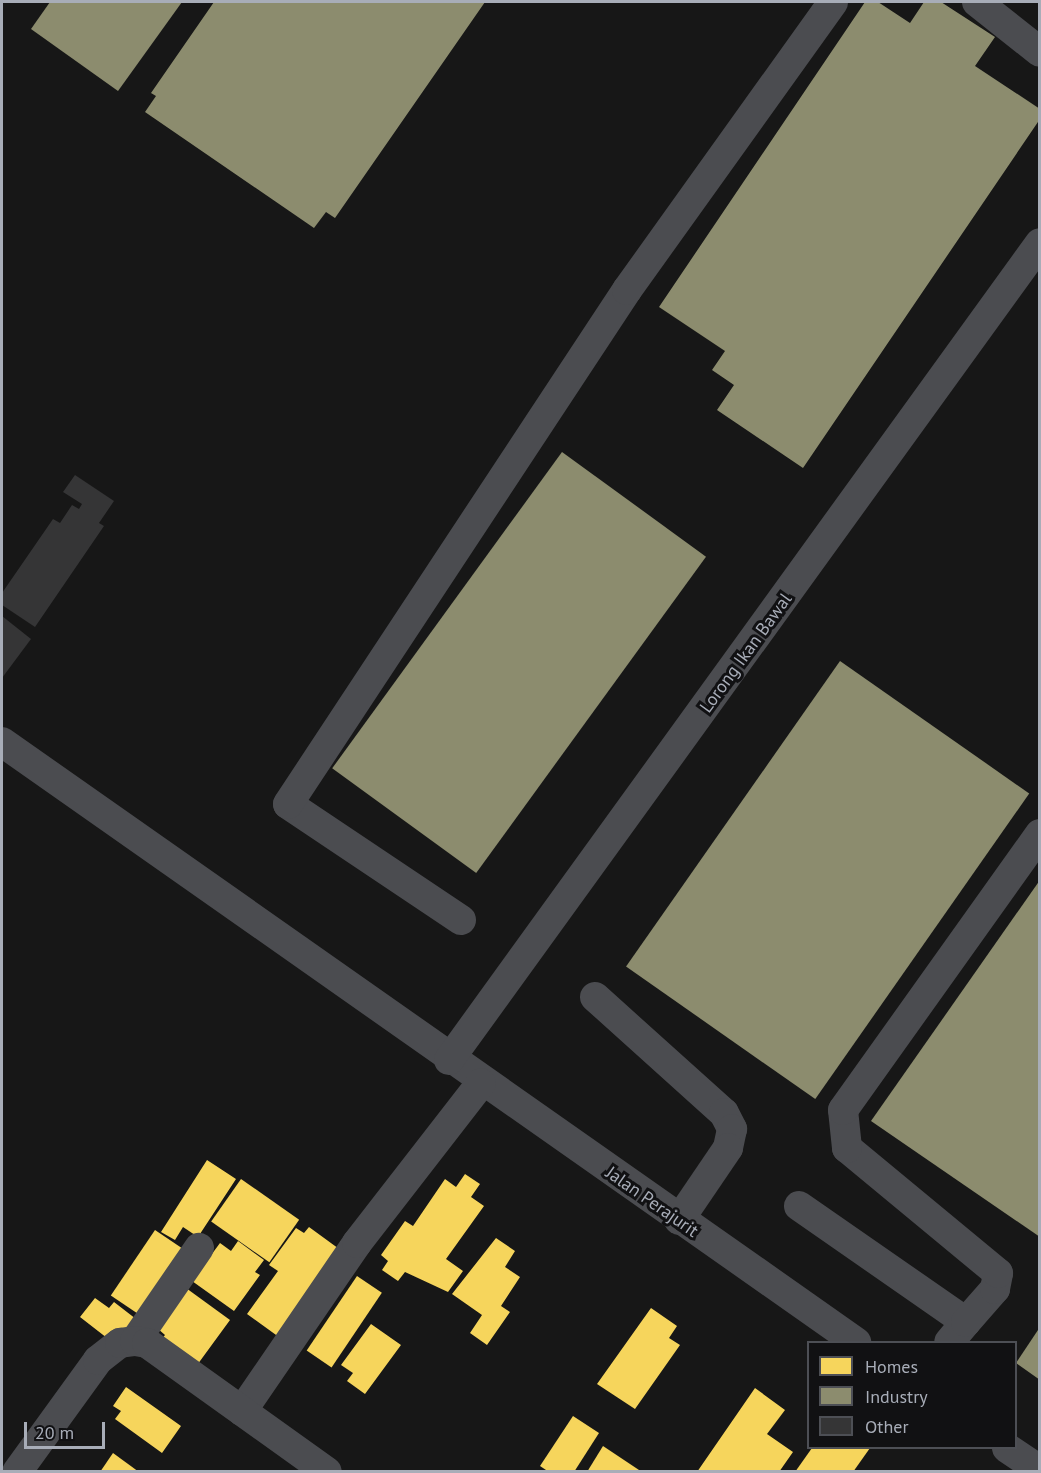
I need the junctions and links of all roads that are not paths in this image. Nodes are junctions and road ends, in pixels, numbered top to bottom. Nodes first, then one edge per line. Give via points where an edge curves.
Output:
1 (833, 2) edge
2 (977, 2) edge
3 (1040, 52) edge
4 (1040, 243) edge
5 (2, 742) edge
6 (1040, 834) edge
7 (461, 920) dead end
8 (596, 997) dead end
9 (449, 1060) junction
10 (481, 1083) junction
11 (799, 1206) dead end
12 (679, 1221) junction
13 (199, 1248) dead end
14 (958, 1332) edge
15 (135, 1341) junction
16 (855, 1341) edge
17 (242, 1411) junction
18 (1008, 1449) edge
19 (1040, 1470) edge
20 (17, 1472) edge
21 (327, 1472) edge

1 - 7 street via 627,290 288,804
2 - 3 street
4 - 9 street, Lorong Ikan Bawal
5 - 9 street, Jalan Perajurit
6 - 14 street via 843,1110 847,1148 998,1273 994,1289
8 - 12 street via 724,1113 732,1129 728,1148
9 - 10 street, Jalan Perajurit
10 - 12 street, Jalan Perajurit
10 - 17 street via 357,1243
11 - 14 street
12 - 16 street, Jalan Perajurit
13 - 15 street
15 - 17 street via 147,1343
15 - 20 street via 120,1343 98,1360
17 - 21 street
18 - 19 street

